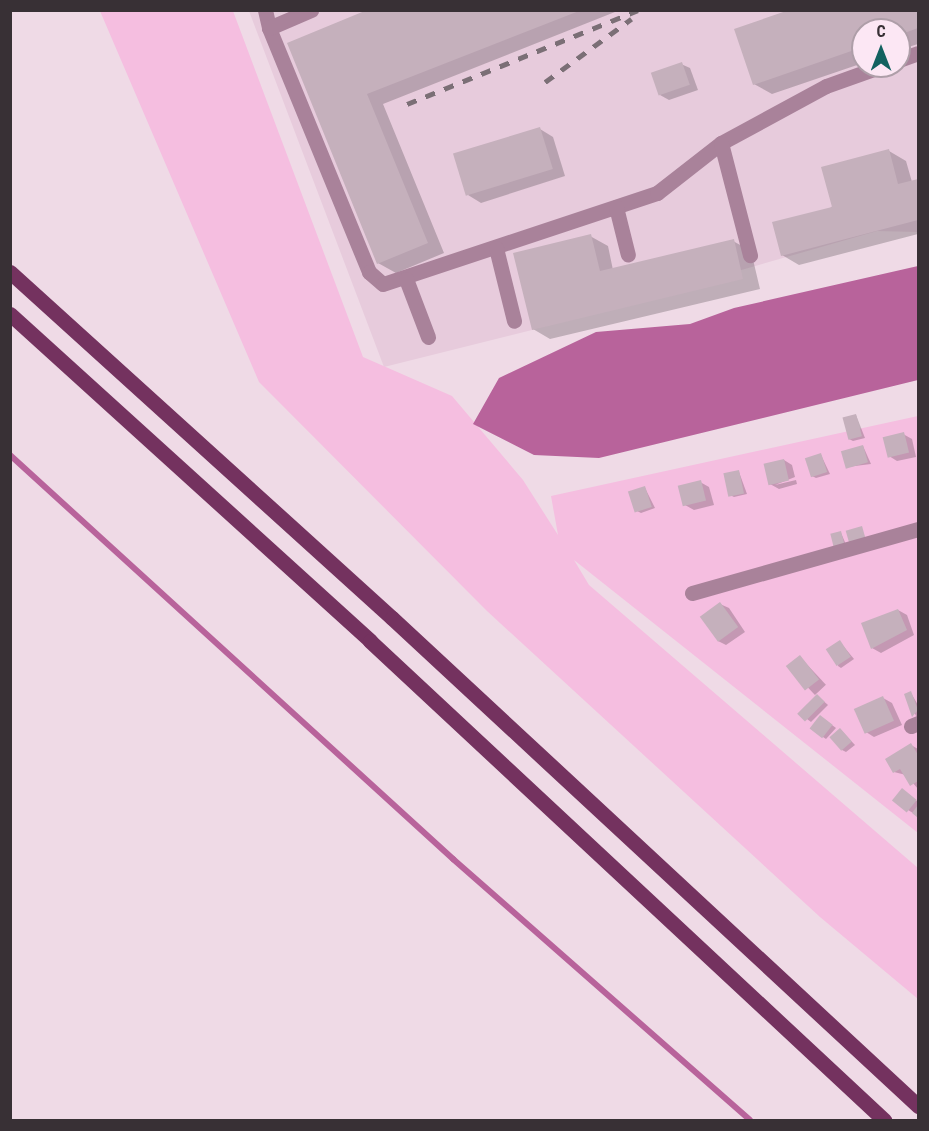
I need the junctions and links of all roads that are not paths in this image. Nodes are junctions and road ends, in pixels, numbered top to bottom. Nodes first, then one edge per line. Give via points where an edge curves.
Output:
1 (266, 10) edge
2 (311, 10) edge
3 (268, 28) junction
4 (851, 77) edge
5 (721, 143) junction
6 (616, 207) junction
7 (496, 248) junction
8 (628, 255) dead end
9 (750, 255) dead end
10 (10, 272) edge
11 (406, 279) junction
12 (10, 314) edge
13 (514, 321) dead end
14 (428, 337) dead end
15 (918, 529) edge
16 (692, 594) dead end
17 (918, 1106) edge
18 (884, 1120) edge

1 - 3 lane
2 - 3 lane
3 - 11 lane via 369,272 383,284
4 - 5 lane via 826,86
5 - 6 lane via 657,193
5 - 9 lane
6 - 7 lane
6 - 8 lane
7 - 11 lane
7 - 13 lane
10 - 17 main road via 383,610
11 - 14 lane
12 - 18 main road via 370,641
15 - 16 lane

